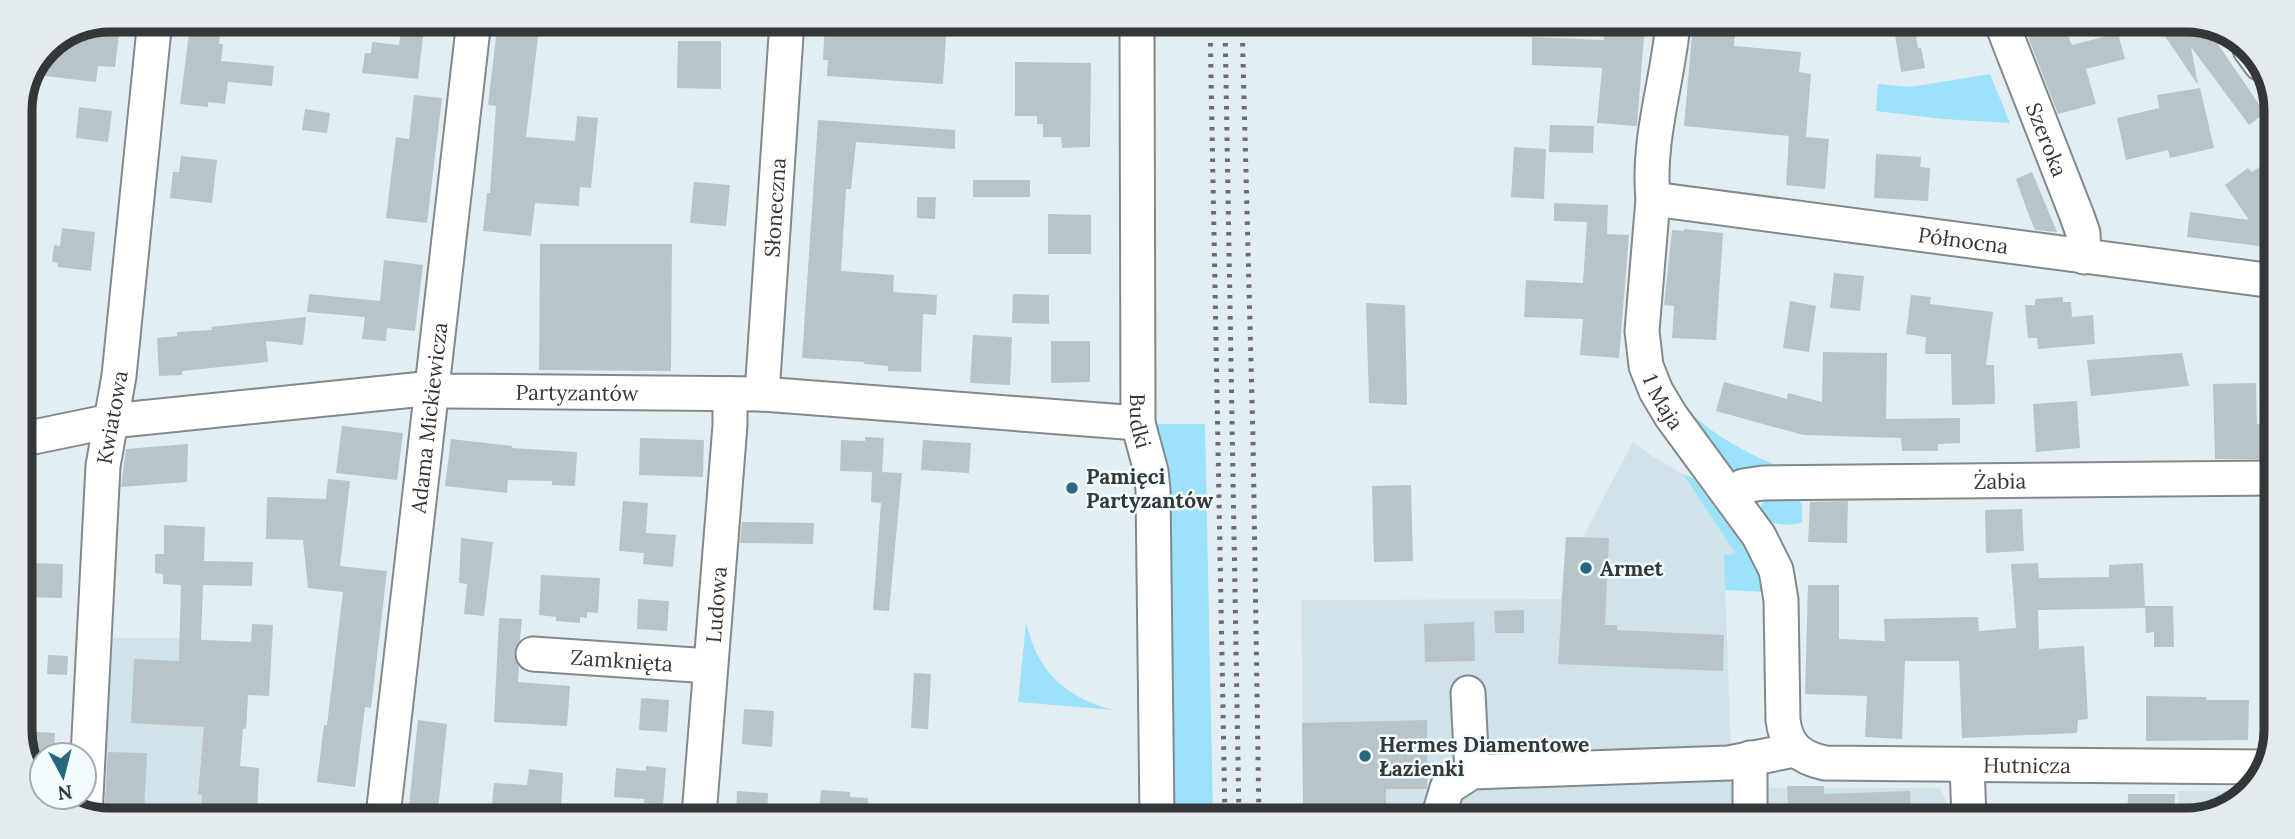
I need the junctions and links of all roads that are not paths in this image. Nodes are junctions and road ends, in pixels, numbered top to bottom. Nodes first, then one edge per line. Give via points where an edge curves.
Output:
1 (154, 32) edge
2 (473, 32) edge
3 (786, 32) edge
4 (1137, 32) edge
5 (1672, 32) edge
6 (2005, 32) edge
7 (1653, 200) junction
8 (2084, 257) junction
9 (2263, 280) edge
10 (433, 388) junction
11 (730, 394) junction
12 (762, 394) junction
13 (111, 421) junction
14 (1139, 423) junction
15 (32, 437) edge
16 (2264, 478) edge
17 (1730, 495) junction
18 (533, 654) dead end
19 (710, 666) junction
20 (1468, 693) dead end
21 (1794, 750) junction
22 (1750, 758) junction
23 (1967, 765) junction
24 (2253, 767) edge
25 (1472, 772) junction
26 (86, 803) edge
27 (384, 808) edge
28 (700, 808) edge
29 (1157, 808) edge
30 (1441, 808) edge
31 (1750, 808) edge
32 (1969, 808) edge

1 - 13 street, Kwiatowa
2 - 10 street, Adama Mickiewicza
3 - 12 street, Słoneczna
4 - 14 street, Budki
5 - 7 street, 1 Maja via 1659,105
6 - 8 street, Szeroka via 2083,233
7 - 8 street, Północna
7 - 17 street, 1 Maja via 1642,331 1646,366 1671,415
8 - 9 street, Północna
10 - 11 street, Partyzantów
10 - 13 street, Partyzantów
10 - 27 street, Adama Mickiewicza
11 - 12 street, Partyzantów
11 - 19 street, Ludowa
12 - 14 street, Partyzantów
13 - 15 street, Partyzantów
13 - 26 street, Kwiatowa via 103,466
14 - 29 street, Budki via 1153,490
16 - 17 street, Żabia via 1763,483 1744,486
17 - 21 street, 1 Maja via 1766,547 1776,570 1781,600 1784,732
18 - 19 street, Zamknięta
19 - 28 street, Ludowa
20 - 25 street
21 - 22 street
21 - 23 street, Hutnicza via 1825,763
22 - 25 street via 1729,763
22 - 31 street
23 - 24 street, Hutnicza
23 - 32 street
25 - 30 street via 1447,788

